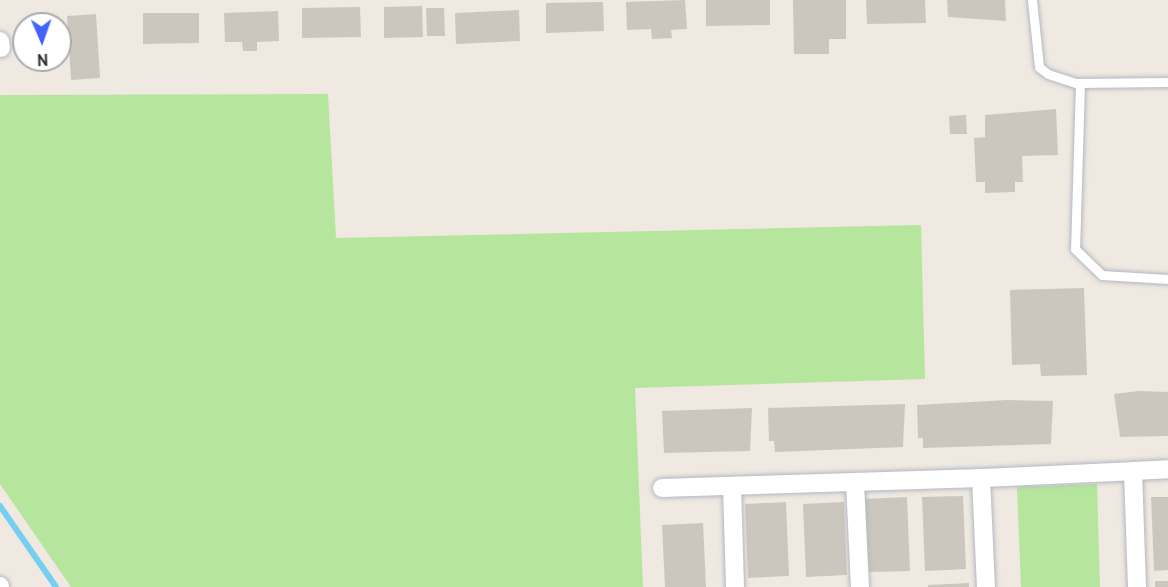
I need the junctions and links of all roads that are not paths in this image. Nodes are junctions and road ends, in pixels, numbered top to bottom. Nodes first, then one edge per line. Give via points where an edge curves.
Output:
1 (1032, 0) edge
2 (1168, 82) edge
3 (1080, 83) junction
4 (1168, 279) edge
5 (1168, 469) edge
6 (1133, 471) junction
7 (981, 478) junction
8 (855, 482) junction
9 (732, 486) junction
10 (662, 488) dead end
11 (735, 587) edge
12 (860, 587) edge
13 (986, 587) edge
14 (1137, 587) edge

1 - 3 lane via 1039,67
2 - 3 lane
3 - 4 lane via 1075,249 1102,275
5 - 6 street
6 - 7 street
6 - 14 street
7 - 8 street
7 - 13 street
8 - 9 street
8 - 12 street
9 - 10 street
9 - 11 street

